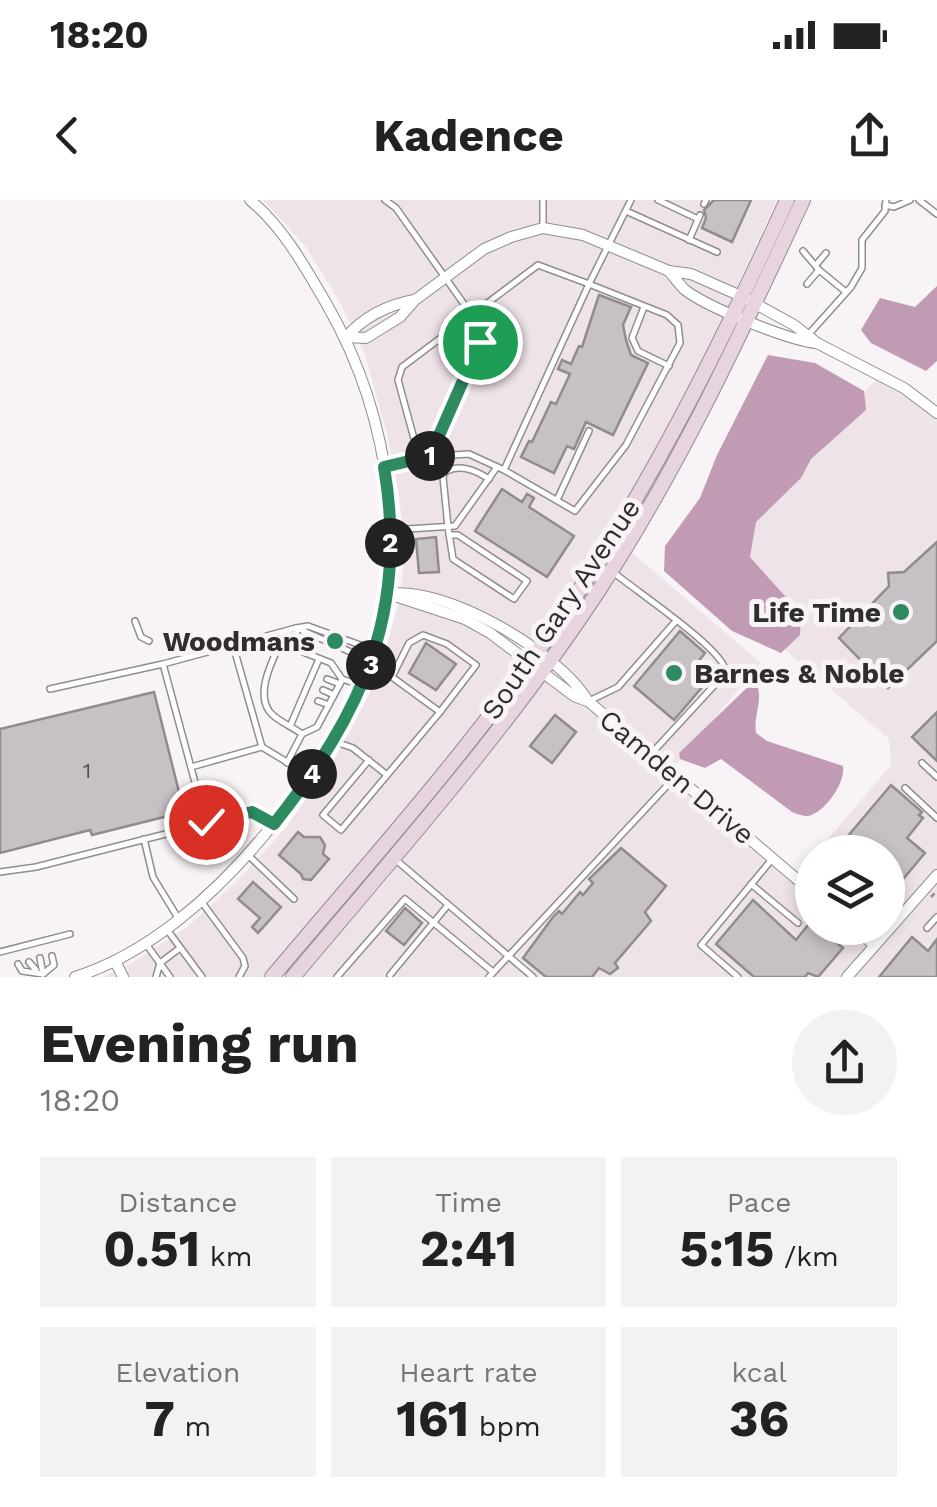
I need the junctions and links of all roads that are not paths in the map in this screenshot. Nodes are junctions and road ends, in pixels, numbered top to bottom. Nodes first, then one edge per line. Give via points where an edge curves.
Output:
1 (250, 200) edge
2 (385, 200) edge
3 (542, 200) edge
4 (631, 200) edge
5 (658, 200) edge
6 (786, 200) edge
7 (803, 200) edge
8 (919, 200) edge
9 (905, 201) edge
10 (886, 202) edge
11 (626, 210) junction
12 (937, 214) edge
13 (542, 228) junction
14 (689, 240) junction
15 (609, 246) junction
16 (717, 252) dead end
17 (803, 252) dead end
18 (826, 252) dead end
19 (817, 267) junction
20 (669, 271) junction
21 (446, 278) junction
22 (590, 284) junction
23 (807, 284) dead end
24 (846, 292) junction
25 (749, 300) junction
26 (645, 306) junction
27 (471, 314) junction
28 (741, 318) junction
29 (452, 328) junction
30 (346, 337) junction
31 (813, 339) junction
32 (669, 366) junction
33 (937, 412) edge
34 (590, 431) dead end
35 (430, 456) junction
36 (419, 457) junction
37 (384, 467) junction
38 (501, 468) junction
39 (490, 479) junction
40 (556, 500) junction
41 (390, 530) junction
42 (449, 531) junction
43 (611, 570) junction
44 (388, 594) junction
45 (135, 621) dead end
46 (675, 622) junction
47 (296, 628) junction
48 (285, 632) junction
49 (149, 641) dead end
50 (233, 645) junction
51 (318, 659) junction
52 (372, 659) junction
53 (540, 662) junction
54 (164, 664) junction
55 (392, 676) junction
56 (327, 679) dead end
57 (341, 681) junction
58 (363, 686) junction
59 (50, 689) dead end
60 (323, 690) dead end
61 (334, 695) junction
62 (318, 701) dead end
63 (588, 701) junction
64 (328, 706) junction
65 (314, 712) dead end
66 (440, 712) junction
67 (323, 716) junction
68 (290, 724) junction
69 (302, 734) junction
70 (333, 741) junction
71 (262, 747) junction
72 (650, 754) junction
73 (369, 760) junction
74 (288, 763) junction
75 (922, 763) dead end
76 (192, 767) junction
77 (387, 775) junction
78 (310, 776) junction
79 (676, 776) junction
80 (937, 777) edge
81 (905, 788) dead end
82 (937, 818) edge
83 (206, 822) junction
84 (274, 824) junction
85 (144, 840) junction
86 (248, 855) junction
87 (393, 858) junction
88 (772, 858) junction
89 (0, 872) edge
90 (795, 874) edge
91 (937, 875) edge
92 (751, 884) junction
93 (294, 899) dead end
94 (201, 901) junction
95 (448, 905) junction
96 (905, 911) edge
97 (937, 917) edge
98 (178, 918) junction
99 (795, 921) edge
100 (433, 924) junction
101 (165, 928) junction
102 (927, 928) dead end
103 (70, 934) dead end
104 (144, 942) junction
105 (874, 945) edge
106 (180, 948) junction
107 (0, 952) edge
108 (508, 955) junction
109 (52, 956) dead end
110 (40, 958) dead end
111 (29, 962) dead end
112 (109, 963) junction
113 (160, 963) junction
114 (18, 964) dead end
115 (491, 974) edge
116 (390, 975) edge
117 (44, 976) edge
118 (734, 976) edge
119 (75, 977) edge
120 (110, 977) edge
121 (123, 977) edge
122 (156, 977) edge
123 (170, 977) edge
124 (202, 977) edge
125 (239, 977) edge
126 (272, 977) edge
127 (293, 977) edge
128 (338, 977) edge
129 (533, 977) edge
130 (848, 977) edge

1 - 30 street via 287,241
2 - 21 lane
3 - 13 lane
4 - 11 lane
5 - 14 lane via 699,217
6 - 25 main road, South Gary Avenue
7 - 25 main road, South Gary Avenue
8 - 12 lane
9 - 10 lane via 894,207
10 - 24 lane via 862,240 862,268
11 - 14 lane
11 - 15 lane
13 - 15 street
13 - 21 street via 498,241
14 - 16 lane
15 - 20 street
15 - 22 lane
17 - 19 lane
18 - 19 lane
19 - 23 lane
19 - 24 lane
20 - 25 street
20 - 28 street via 686,290
21 - 27 lane
21 - 30 street via 366,338
22 - 26 lane
22 - 27 lane via 538,264
22 - 38 lane
24 - 31 lane
25 - 28 main road, South Gary Avenue
25 - 31 street
26 - 32 lane via 678,325 680,342
26 - 32 lane via 632,338 638,351
27 - 29 lane
28 - 31 street via 801,341
28 - 43 main road, South Gary Avenue via 680,455
28 - 53 main road, South Gary Avenue
29 - 35 lane via 480,342
29 - 36 lane via 398,374
30 - 37 street
31 - 33 street
32 - 40 lane via 626,446 575,512
34 - 40 lane
35 - 36 lane
35 - 38 lane via 469,454
36 - 37 lane
37 - 41 street
38 - 39 lane
38 - 40 lane
39 - 42 lane
39 - 42 lane via 470,469 444,472
41 - 42 lane
41 - 44 street
42 - 42 lane via 452,559 514,599 527,580
43 - 46 lane
43 - 53 main road, South Gary Avenue
44 - 52 street
44 - 53 street, Camden Drive via 465,620
45 - 49 lane
46 - 63 lane via 618,687
46 - 72 lane via 722,657 725,668
47 - 48 lane
47 - 51 lane via 298,650
47 - 52 lane
48 - 50 lane
48 - 68 lane via 264,695 270,712
50 - 54 lane
50 - 71 lane
51 - 57 lane
51 - 68 lane
52 - 55 lane
52 - 58 street
53 - 63 street, Camden Drive via 580,688
53 - 87 main road, South Gary Avenue via 467,770
53 - 126 main road, South Gary Avenue
54 - 59 lane
54 - 76 lane
55 - 66 lane
55 - 66 lane via 409,643 424,634 447,644 476,666
56 - 57 lane
57 - 58 lane
57 - 61 lane
58 - 70 street
60 - 61 lane
61 - 64 lane
62 - 64 lane
63 - 72 street, Camden Drive
64 - 67 lane
65 - 67 lane
66 - 77 lane
67 - 69 lane
68 - 69 lane
69 - 74 lane
70 - 73 lane
70 - 78 street
71 - 74 lane
71 - 76 lane
72 - 79 street, Camden Drive
73 - 77 lane
73 - 77 lane via 323,815 341,830
74 - 78 lane
75 - 80 lane
76 - 83 lane
78 - 84 street
79 - 88 street, Camden Drive
79 - 108 lane
81 - 82 lane
83 - 84 lane via 252,812
83 - 85 lane
84 - 86 street
85 - 89 lane
85 - 98 lane via 153,877
86 - 93 lane
86 - 94 street
87 - 95 lane
87 - 127 main road, South Gary Avenue
88 - 90 street, Camden Drive
88 - 92 lane
91 - 96 street
92 - 99 lane
92 - 118 lane via 701,944
94 - 98 street
94 - 125 lane via 244,958
95 - 100 lane
95 - 108 lane
97 - 102 lane
98 - 101 street
100 - 115 lane
100 - 116 lane
100 - 128 lane via 405,899
101 - 104 street
101 - 106 lane
103 - 107 lane
104 - 112 street
104 - 113 lane
105 - 130 street
106 - 113 lane
106 - 124 lane
108 - 115 lane
108 - 129 lane
109 - 117 lane via 54,965
110 - 117 lane
111 - 117 lane
112 - 119 street
112 - 120 street
112 - 121 street
113 - 122 lane
113 - 123 lane
114 - 117 lane

